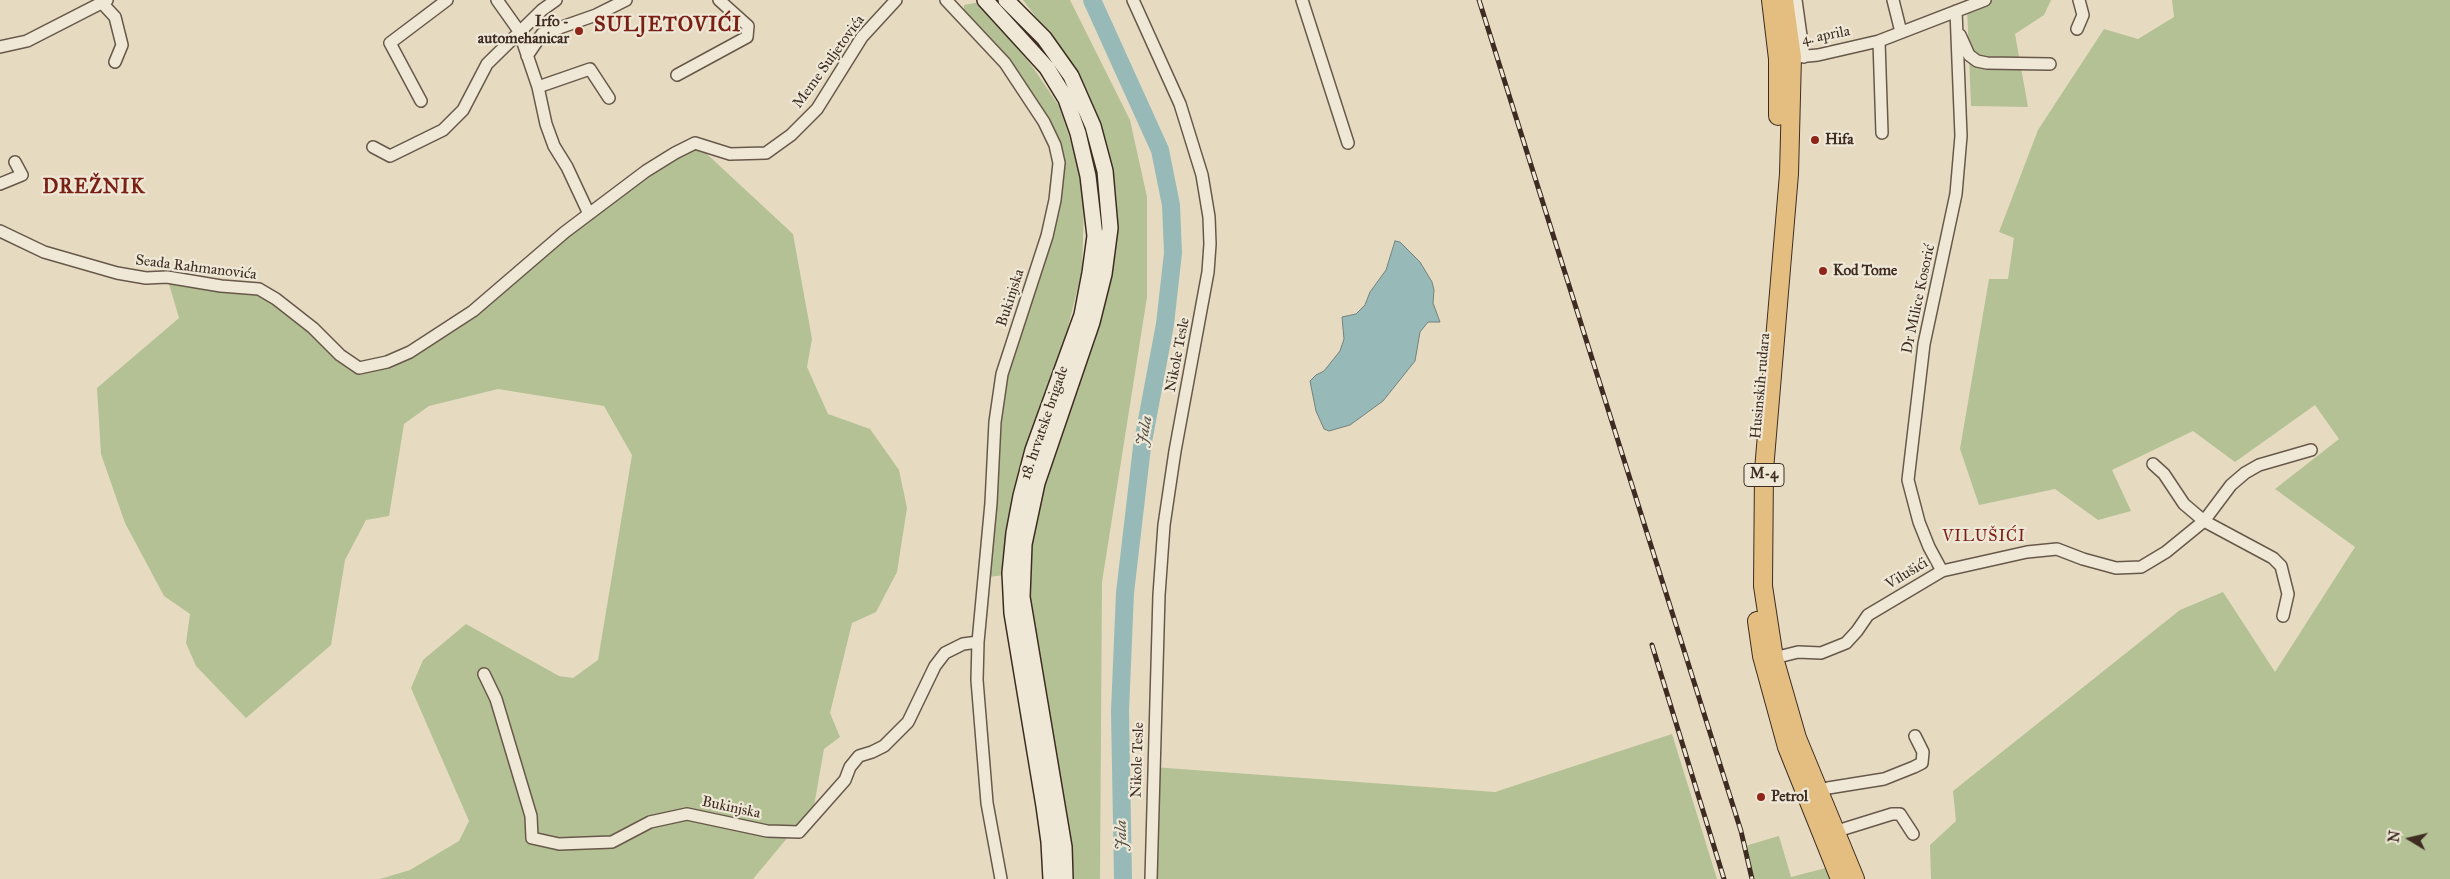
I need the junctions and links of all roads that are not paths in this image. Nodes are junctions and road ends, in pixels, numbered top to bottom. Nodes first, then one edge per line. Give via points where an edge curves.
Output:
1 (496, 0) edge
2 (556, 0) edge
3 (626, 0) edge
4 (719, 0) edge
5 (896, 0) edge
6 (946, 0) edge
7 (985, 0) edge
8 (1006, 0) edge
9 (1133, 0) edge
10 (1302, 0) edge
11 (1771, 0) edge
12 (1784, 0) edge
13 (1796, 0) edge
14 (1893, 0) edge
15 (1985, 0) edge
16 (2079, 0) edge
17 (104, 2) edge
18 (440, 2) edge
19 (1956, 12) junction
20 (1956, 26) junction
21 (2077, 29) dead end
22 (519, 32) junction
23 (1901, 32) junction
24 (1879, 41) junction
25 (0, 47) edge
26 (527, 56) junction
27 (1791, 57) junction
28 (115, 62) dead end
29 (2050, 64) dead end
30 (677, 75) dead end
31 (538, 87) junction
32 (609, 98) dead end
33 (421, 101) dead end
34 (1882, 134) dead end
35 (1348, 143) dead end
36 (374, 147) dead end
37 (16, 162) dead end
38 (0, 184) edge
39 (589, 214) junction
40 (0, 231) edge
41 (2311, 450) dead end
42 (2153, 464) dead end
43 (2204, 521) junction
44 (1942, 571) junction
45 (2283, 616) dead end
46 (978, 642) junction
47 (1774, 658) junction
48 (484, 674) dead end
49 (1915, 736) dead end
50 (1819, 792) junction
51 (1834, 832) junction
52 (1913, 834) dead end
53 (1001, 879) edge
54 (1050, 879) edge
55 (1065, 879) edge
56 (1151, 879) edge
57 (1840, 879) edge
58 (1855, 879) edge

1 - 22 street
2 - 22 street
3 - 26 street via 596,15 542,34
4 - 30 street via 748,26 747,37
5 - 39 street, Meme Suljetovića via 862,37 817,109 791,135 766,153 730,154 695,143 646,170
6 - 46 street, Bukinjska via 1005,63 1044,122 1059,163 1047,236 997,396
7 - 54 main road, 18. hrvatske brigade via 1048,68 1066,99 1088,176 1095,236 1082,315 1033,450 1021,496 1010,573 1012,614 1049,842
8 - 55 main road, 18. hrvatske brigade via 1044,38 1071,76 1093,126 1105,171 1110,228 1104,274 1092,322 1037,484 1024,544 1022,597 1064,847
9 - 56 street, Nikole Tesle via 1186,122 1202,175 1210,244 1208,272 1174,451 1164,525 1158,595
10 - 35 street
11 - 27 main road, Husinskih rudara / M-4
12 - 27 main road, Husinskih rudara / M-4
13 - 27 street, Husinskih rudara
14 - 23 street
15 - 19 street, 4. aprila
16 - 21 street via 2083,15
17 - 25 street via 27,41
17 - 28 street via 115,17 122,45
18 - 33 street via 390,43
19 - 20 street, Dr Milice Kosorić
19 - 23 street, 4. aprila
20 - 29 street, Dr Milice Kosorić via 1969,54 1977,61
20 - 44 street, Dr Milice Kosorić via 1960,136 1956,194 1923,352 1908,480 1919,522
22 - 26 street
22 - 36 street via 486,64 463,110 443,130 390,156
23 - 24 street, 4. aprila
24 - 27 street, 4. aprila
24 - 34 street
26 - 31 street
27 - 47 main road, Husinskih rudara / M-4 via 1788,174 1764,470 1763,586
27 - 57 main road, Husinskih rudara / M-4 via 1754,471 1754,586 1760,648 1773,701 1787,747
31 - 32 street via 590,69
31 - 39 street via 554,146 568,167
37 - 38 street via 22,175
39 - 40 street, Seada Rahmanovića via 473,311 410,352 387,362 359,368 340,356 313,328 259,289 167,276 146,278 117,272 44,252
41 - 43 street, Vilušići via 2259,464 2245,473
42 - 43 street via 2164,474 2184,504
43 - 44 street, Vilušići via 2166,552 2141,567 2116,568 2057,549 2027,552
43 - 45 street via 2282,566 2288,594
44 - 47 street, Vilušići via 1868,615 1846,643 1821,653 1798,652
46 - 48 street, Bukinjska via 963,644 945,653 935,666 908,722 884,746 859,756 845,780 799,832 767,831 687,814 650,822 612,842 559,844 532,838 531,816 496,699
46 - 53 street, Bukinjska via 981,744 990,824
47 - 50 main road, Husinskih rudara / M-4 via 1797,738
49 - 50 street via 1923,752 1922,763 1884,779
50 - 51 main road, Husinskih rudara / M-4
51 - 52 street via 1900,814
51 - 58 main road, Husinskih rudara / M-4

